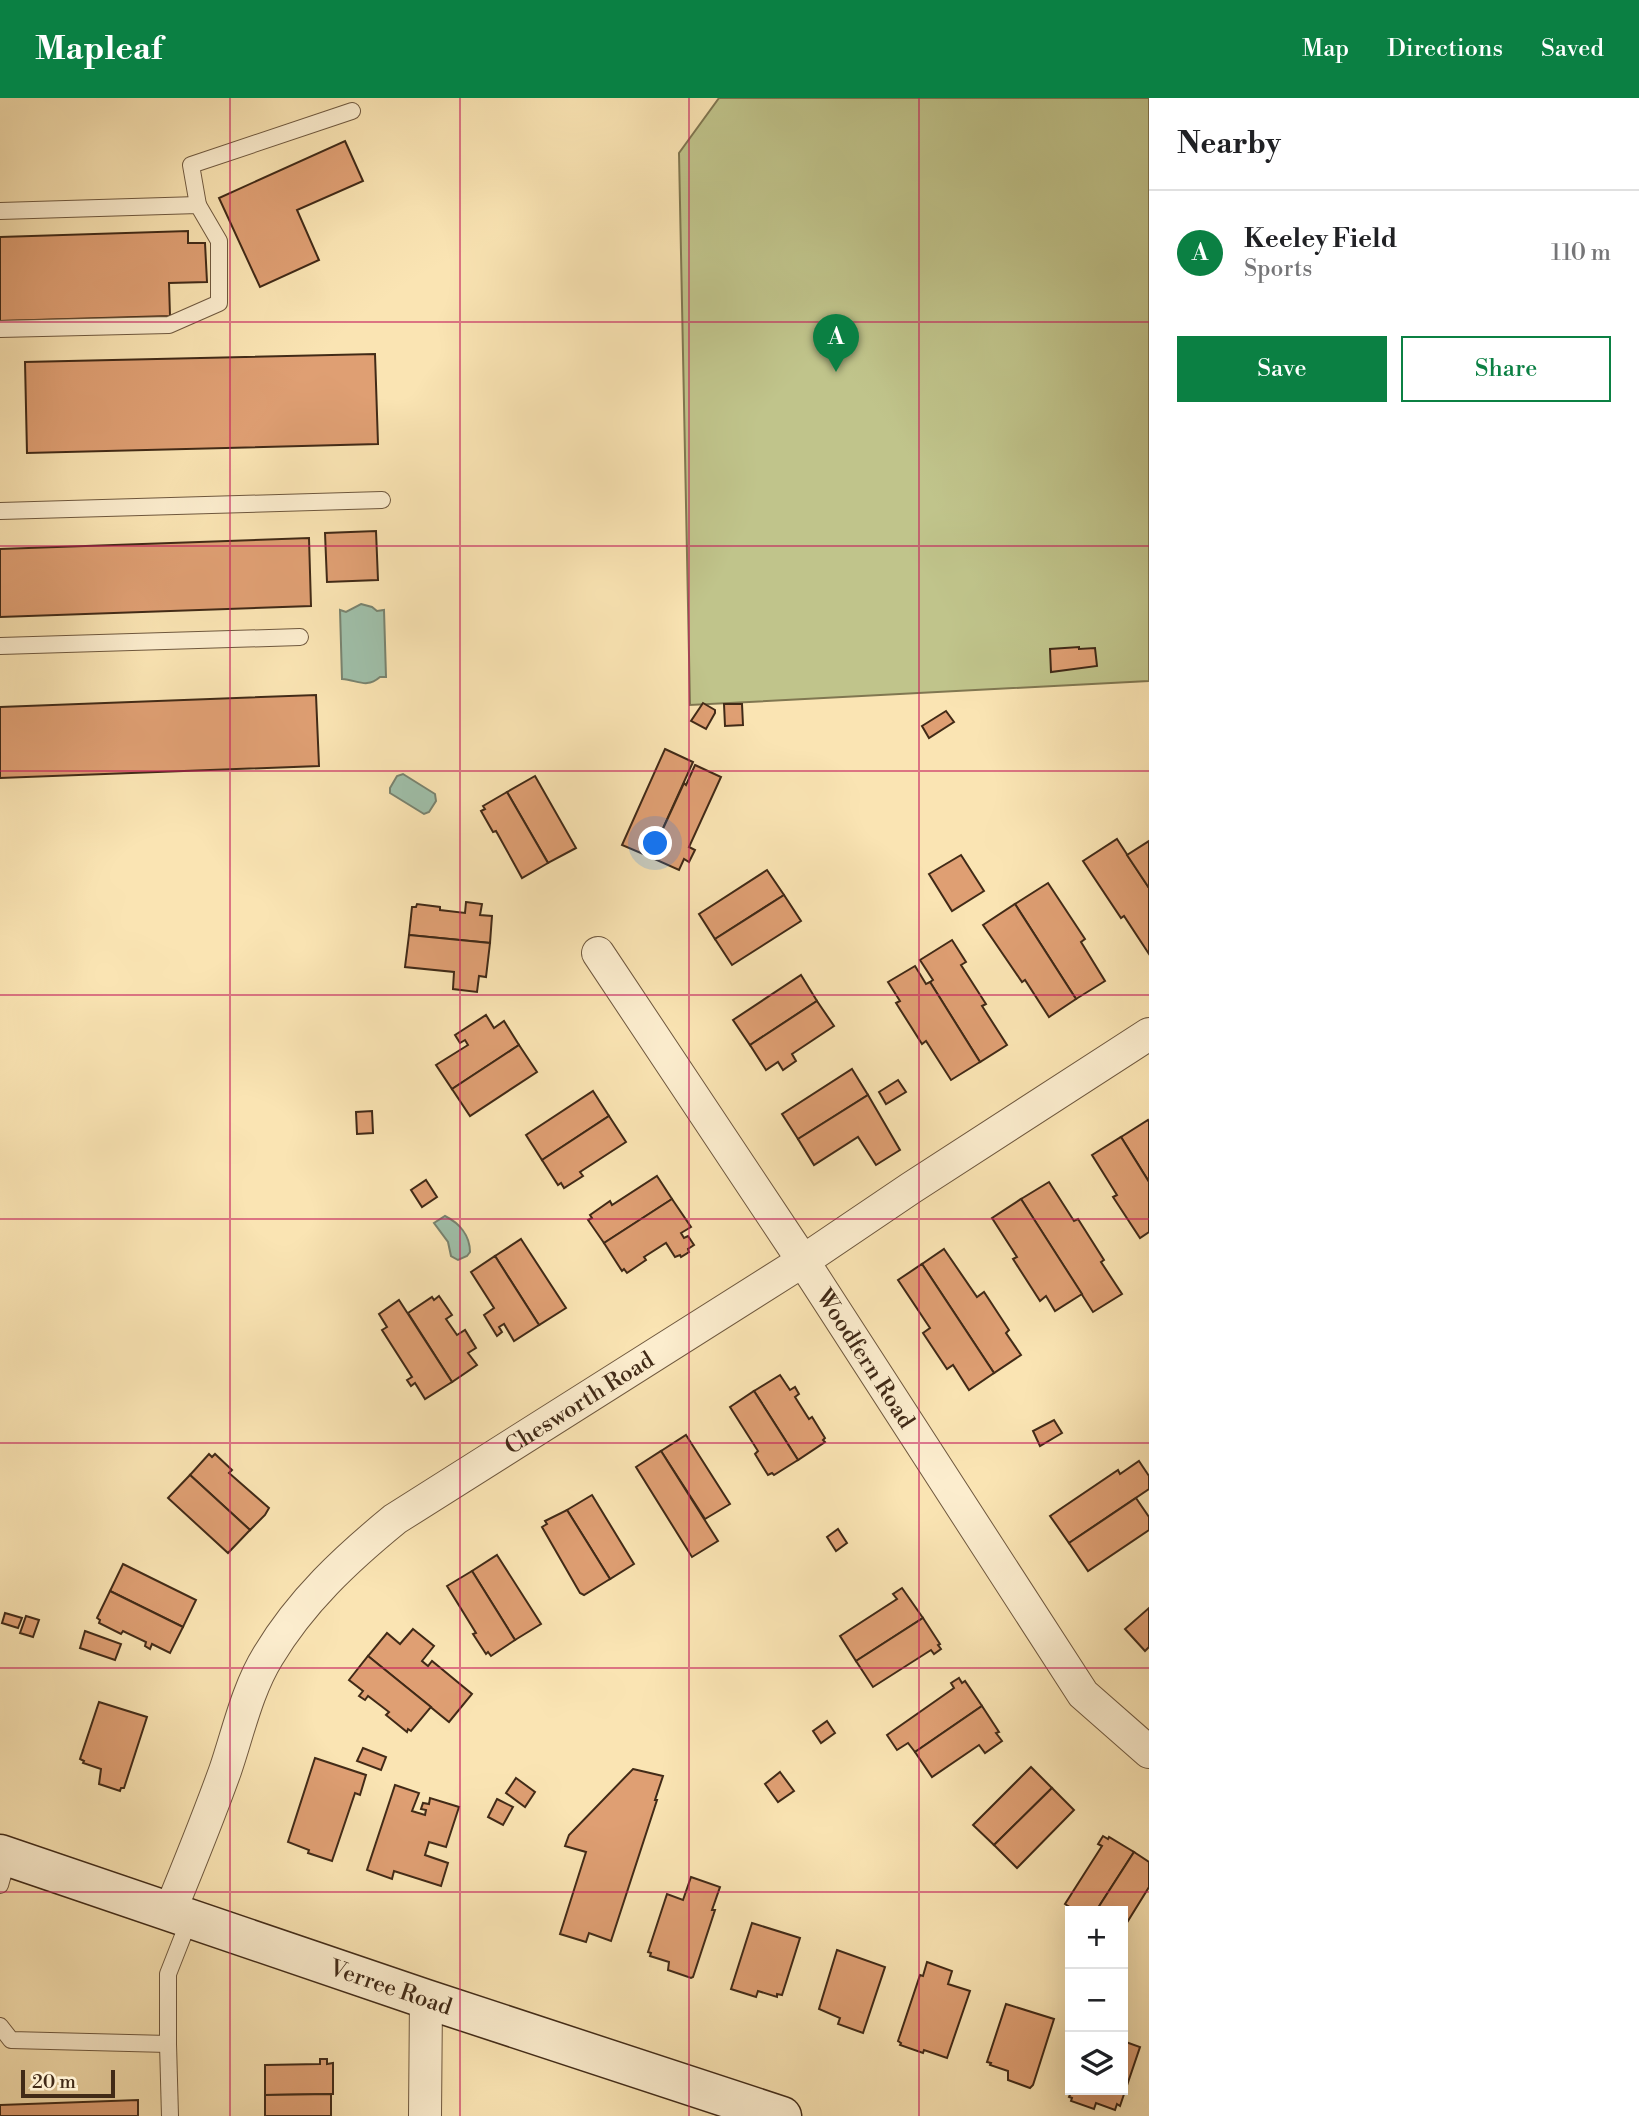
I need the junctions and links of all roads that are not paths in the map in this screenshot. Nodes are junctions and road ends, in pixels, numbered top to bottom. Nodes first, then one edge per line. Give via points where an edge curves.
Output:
1 (352, 111) dead end
2 (198, 205) junction
3 (0, 212) edge
4 (0, 329) edge
5 (382, 500) dead end
6 (0, 511) edge
7 (300, 636) dead end
8 (0, 646) edge
9 (598, 953) dead end
10 (1149, 1034) edge
11 (803, 1261) junction
12 (1149, 1752) edge
13 (3, 1865) edge
14 (180, 1914) junction
15 (426, 1999) junction
16 (0, 2026) edge
17 (168, 2044) junction
18 (170, 2116) edge
19 (425, 2116) edge
20 (782, 2116) edge

1 - 2 lane via 191,164
2 - 3 lane
2 - 4 lane via 219,241 219,303 169,325
5 - 6 lane
7 - 8 lane
9 - 11 street, Woodfern Road
10 - 11 street, Chesworth Road
11 - 12 street, Woodfern Road via 1083,1694
11 - 14 street, Chesworth Road via 396,1519 311,1595 267,1658 254,1688 207,1819
13 - 14 main road, Verree Road
14 - 15 main road, Verree Road
14 - 17 lane via 168,1974
15 - 19 street
15 - 20 main road, Verree Road
16 - 17 lane via 11,2040
17 - 18 lane

